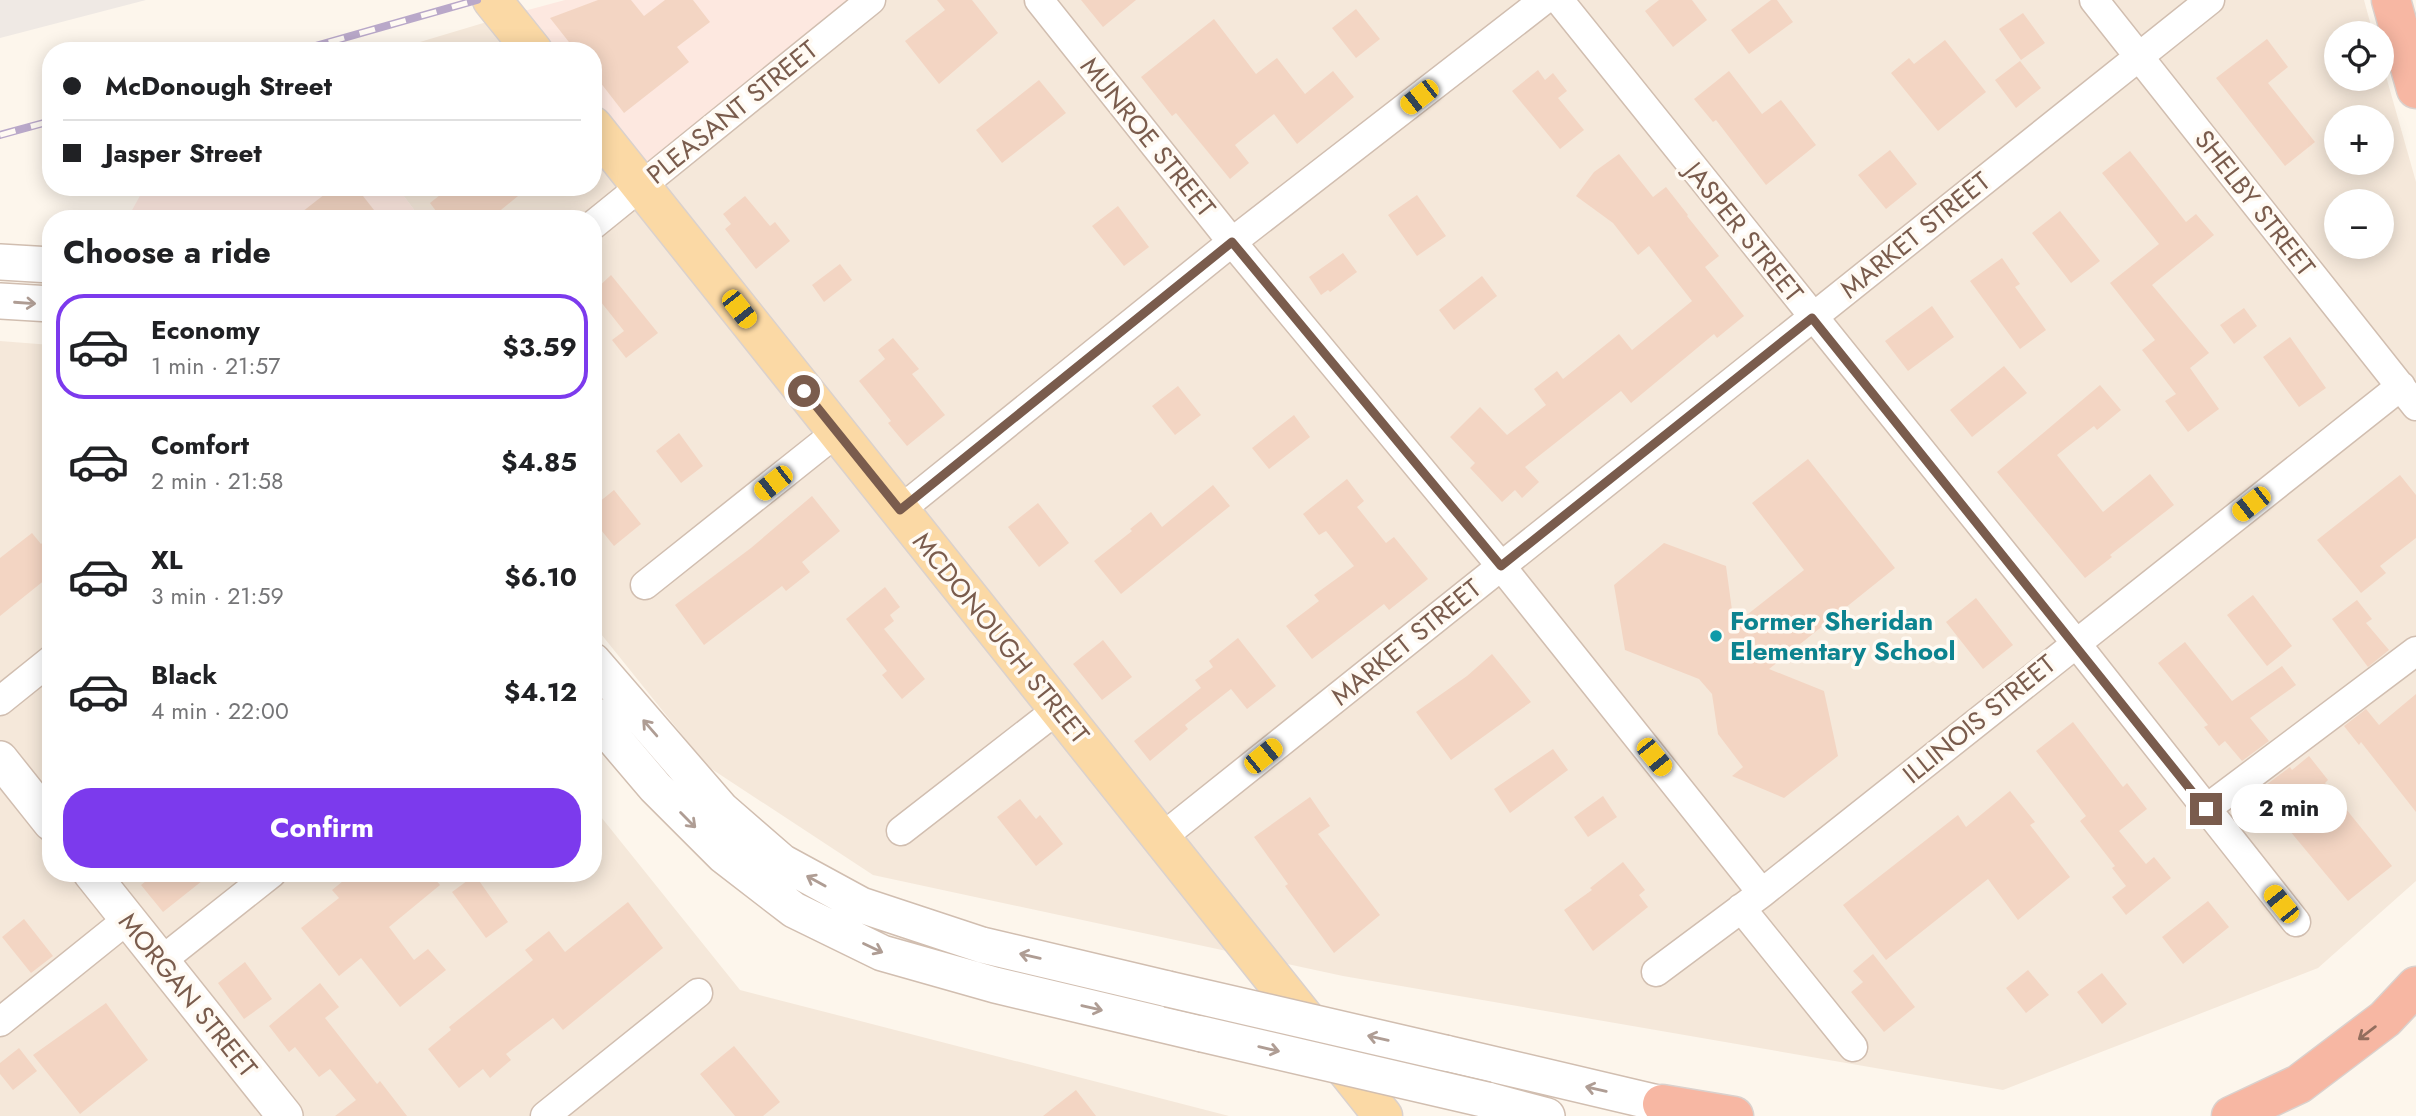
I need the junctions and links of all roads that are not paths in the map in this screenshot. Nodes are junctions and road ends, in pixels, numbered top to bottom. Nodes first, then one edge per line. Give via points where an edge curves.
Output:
1 (492, 0) edge
2 (871, 0) edge
3 (1039, 0) edge
4 (1544, 0) edge
5 (1559, 0) edge
6 (2094, 0) edge
7 (2210, 0) edge
8 (2391, 0) edge
9 (526, 42) edge
10 (2139, 57) junction
11 (2416, 89) edge
12 (602, 137) edge
13 (641, 186) junction
14 (602, 218) edge
15 (1232, 242) junction
16 (0, 262) edge
17 (42, 264) edge
18 (0, 301) edge
19 (42, 303) edge
20 (1812, 318) junction
21 (2408, 396) edge
22 (837, 432) junction
23 (900, 510) junction
24 (1501, 566) junction
25 (645, 585) dead end
26 (2075, 642) junction
27 (2416, 651) edge
28 (42, 667) edge
29 (602, 671) edge
30 (0, 701) edge
31 (1058, 709) junction
32 (602, 725) edge
33 (602, 733) edge
34 (0, 759) edge
35 (655, 787) junction
36 (2206, 809) junction
37 (42, 812) edge
38 (901, 831) dead end
39 (1161, 838) junction
40 (98, 882) edge
41 (261, 882) edge
42 (1751, 900) junction
43 (128, 919) junction
44 (2296, 922) dead end
45 (161, 961) junction
46 (1656, 972) dead end
47 (2416, 986) edge
48 (698, 993) dead end
49 (0, 1022) edge
50 (1853, 1047) dead end
51 (1678, 1110) edge
52 (285, 1116) edge
53 (545, 1116) edge
54 (1383, 1116) edge
55 (1547, 1116) edge
56 (1734, 1116) edge
57 (2231, 1116) edge

1 - 9 main road
2 - 13 street, PLEASANT STREET
3 - 15 street, MUNROE STREET
4 - 15 street
5 - 20 street, JASPER STREET
6 - 10 street, SHELBY STREET
7 - 10 street, MARKET STREET
8 - 11 highway
10 - 20 street, MARKET STREET
10 - 21 street, SHELBY STREET
12 - 13 main road, MCDONOUGH STREET
13 - 14 street, PLEASANT STREET
13 - 22 main road, MCDONOUGH STREET
15 - 23 street
15 - 24 street, MUNROE STREET
16 - 17 street
18 -> 19 street
20 - 24 street, MARKET STREET
20 - 26 street, JASPER STREET
21 - 26 street, ILLINOIS STREET
22 - 23 main road, MCDONOUGH STREET
22 - 25 street
23 - 31 main road, MCDONOUGH STREET
24 - 39 street, MARKET STREET
24 - 42 street, MUNROE STREET
26 - 36 street, JASPER STREET
26 - 42 street, ILLINOIS STREET
27 - 36 street
28 - 30 street
51 -> 29 street, bridge via 982,945 861,905 782,862 721,809
31 - 38 street
31 - 39 main road, MCDONOUGH STREET
32 - 35 street
33 - 35 street
34 - 37 street
35 -> 55 street, bridge via 724,856 793,910 883,953 995,985
36 - 44 street, JASPER STREET
39 - 54 main road, MCDONOUGH STREET
40 - 43 street, MORGAN STREET
41 - 45 street
42 - 46 street, ILLINOIS STREET
42 - 50 street, MUNROE STREET
43 - 45 street, MORGAN STREET
43 - 49 street
45 - 52 street, MORGAN STREET
47 -> 57 highway via 2385,1019 2299,1084
48 - 53 street
51 - 56 highway

